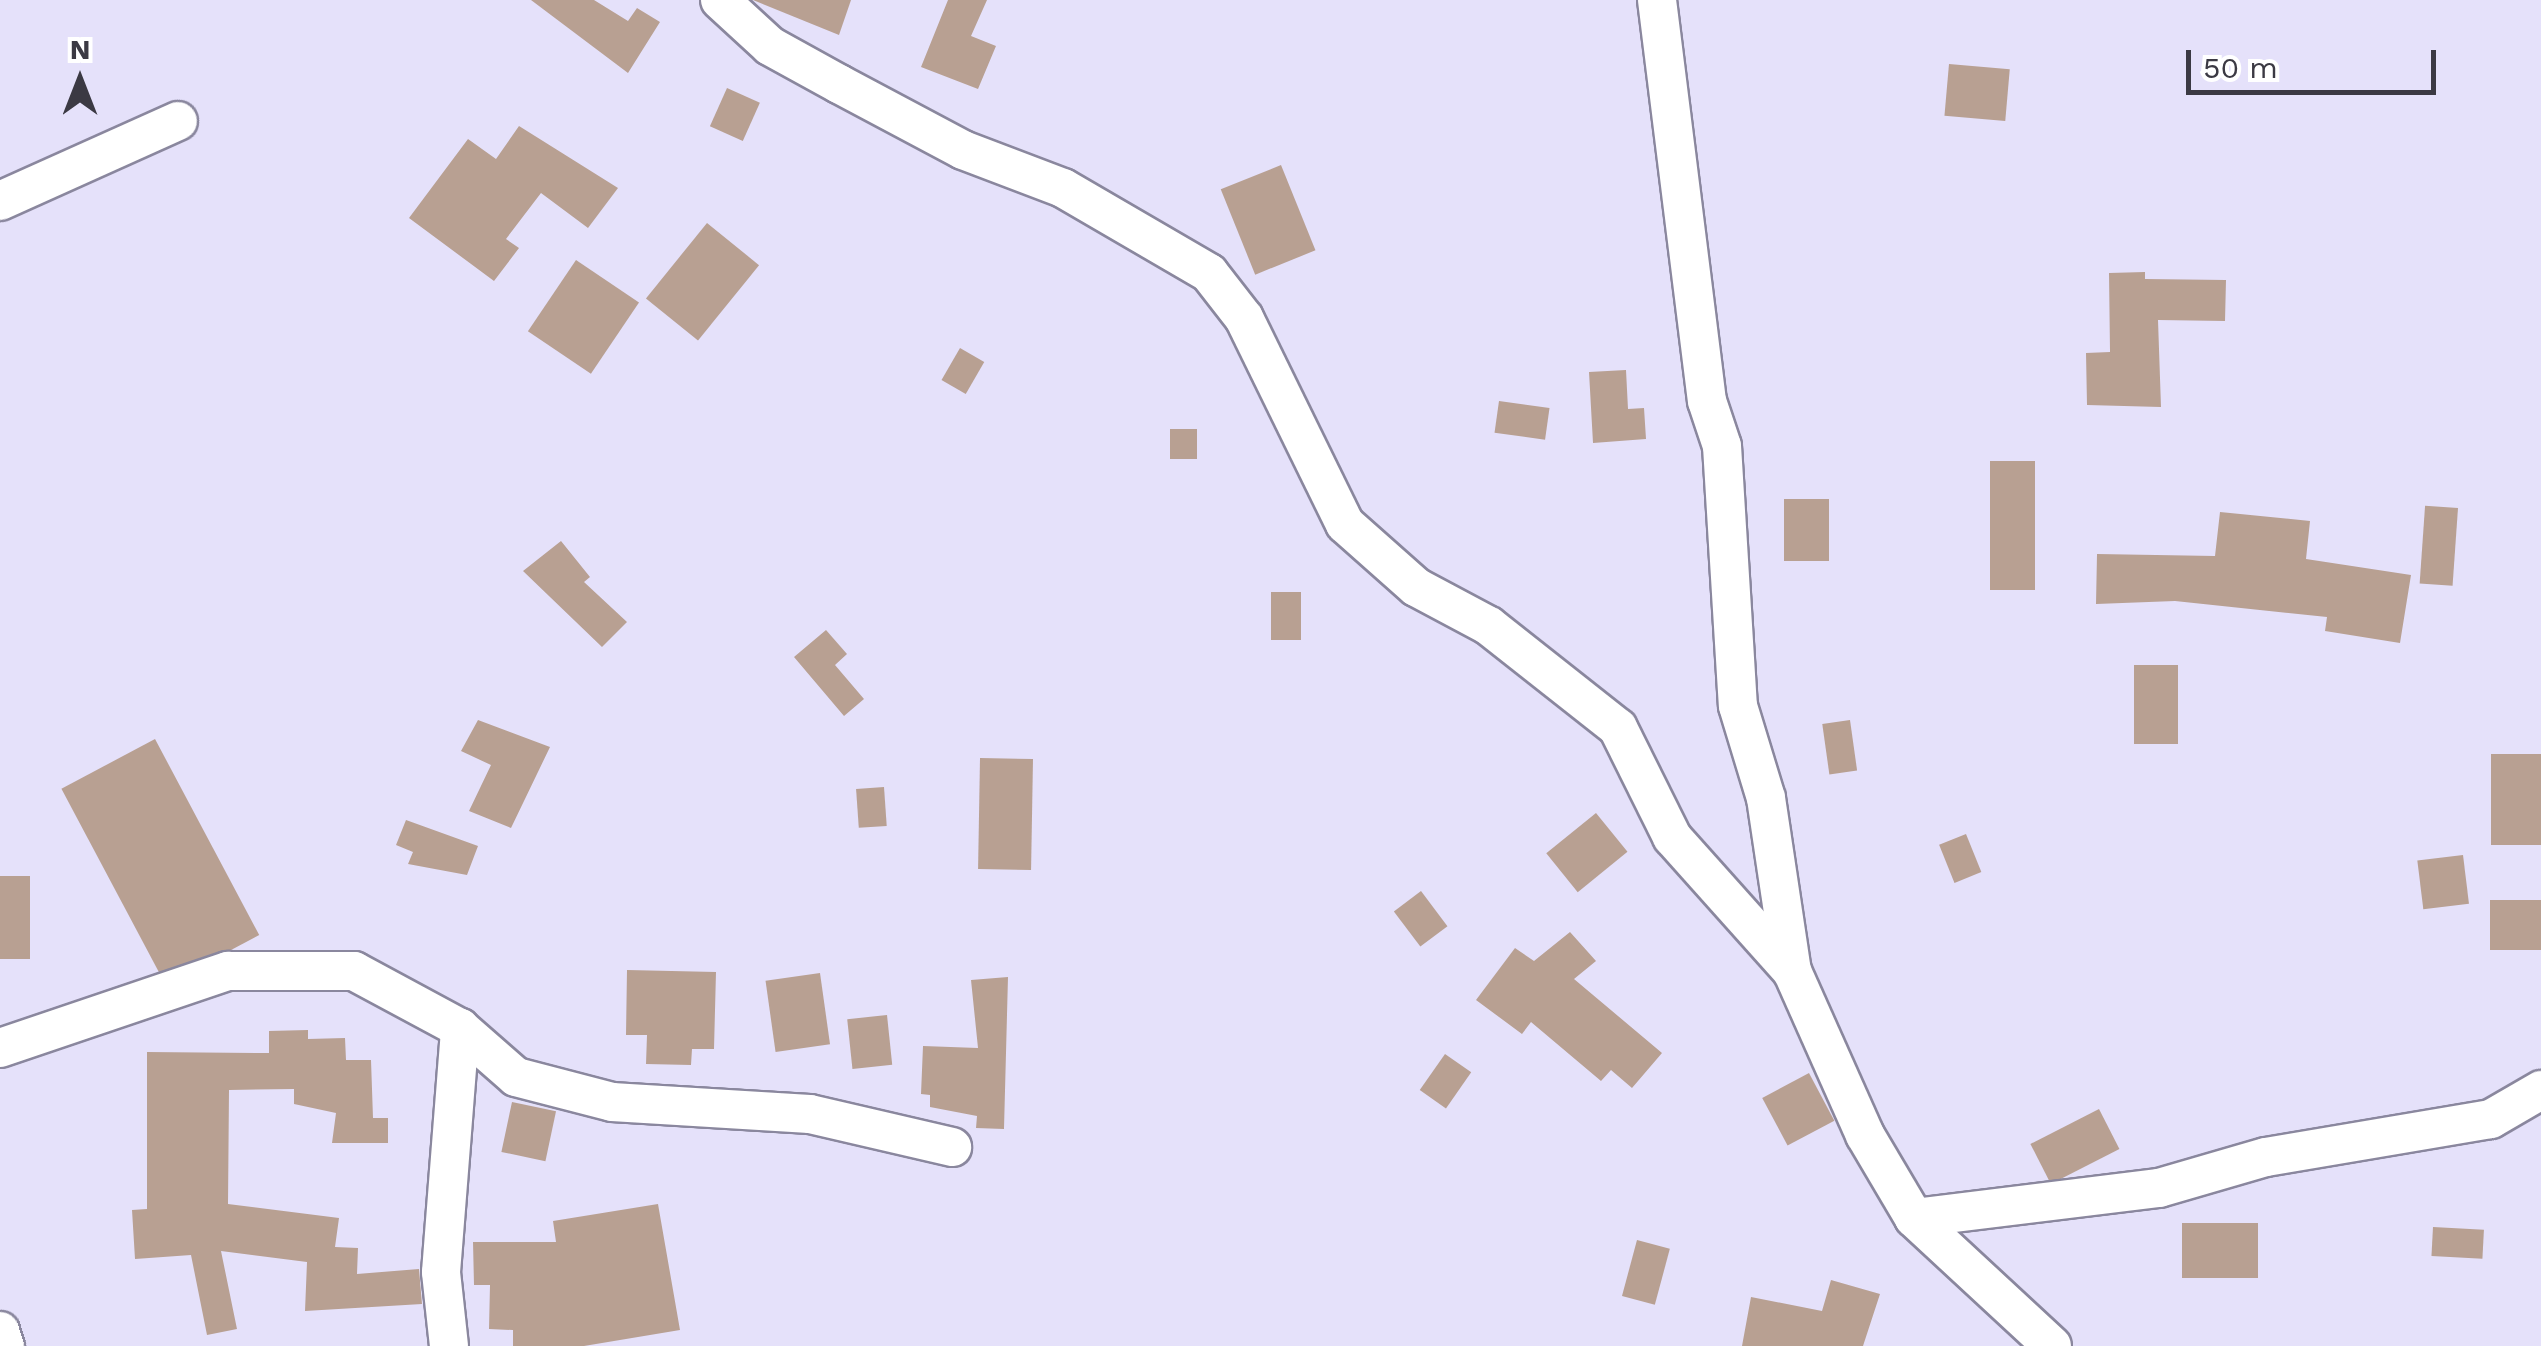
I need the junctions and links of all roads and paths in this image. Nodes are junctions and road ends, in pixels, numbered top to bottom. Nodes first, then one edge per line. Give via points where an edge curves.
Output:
1 (720, 0) edge
2 (1657, 0) edge
3 (178, 121) dead end
4 (0, 201) edge
5 (1792, 971) junction
6 (460, 1028) junction
7 (0, 1048) edge
8 (2541, 1090) edge
9 (952, 1147) dead end
10 (1914, 1218) junction
11 (0, 1331) edge
12 (6, 1346) edge
13 (449, 1346) edge
14 (2052, 1346) edge

1 - 5 street via 770,46 963,150 1063,188 1209,273 1244,318 1345,524 1416,587 1489,626 1618,728 1672,837
2 - 5 street via 1707,400 1722,446 1738,706 1766,798
3 - 4 street
5 - 10 street via 1865,1135
6 - 7 street via 354,971 259,969 228,971
6 - 9 street via 516,1077 612,1102 810,1114
6 - 13 street via 441,1272
8 - 10 street via 2491,1119 2266,1157 2158,1188
10 - 14 street
11 - 12 street

